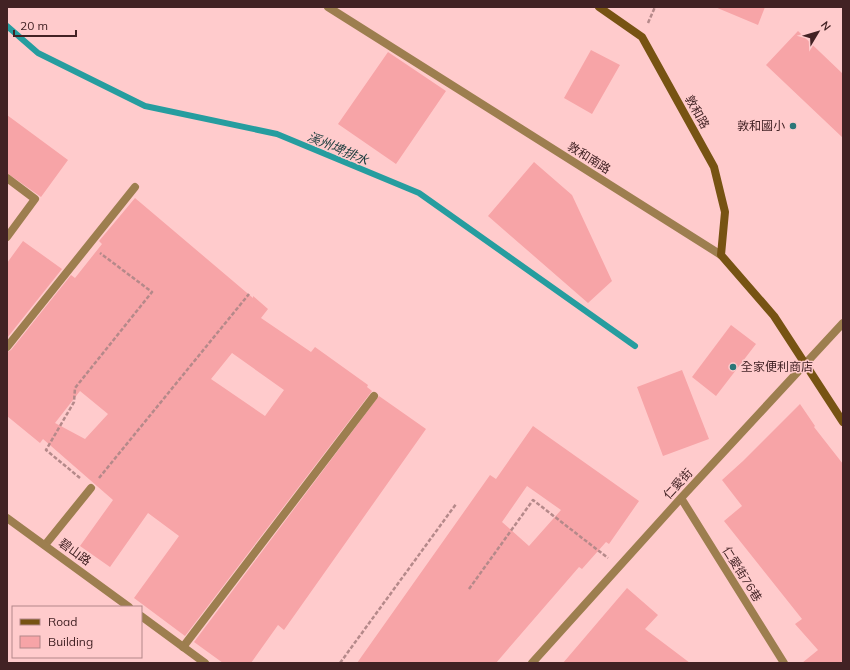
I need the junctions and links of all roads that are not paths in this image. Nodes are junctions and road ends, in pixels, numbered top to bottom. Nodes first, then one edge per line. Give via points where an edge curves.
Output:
1 (328, 7) edge
2 (599, 7) edge
3 (7, 178) edge
4 (134, 187) dead end
5 (7, 237) edge
6 (721, 255) junction
7 (843, 323) edge
8 (7, 347) edge
9 (806, 364) junction
10 (374, 396) dead end
11 (843, 422) edge
12 (91, 488) road end
13 (681, 498) junction
14 (7, 518) edge
15 (45, 545) junction
16 (128, 606) edge
17 (142, 617) edge
18 (183, 647) junction
19 (205, 663) edge
20 (532, 663) edge
21 (784, 663) edge

1 - 6 street, 敦和南路
2 - 6 street, 敦和路 via 642,37 714,167 725,212
3 - 5 street via 35,199
4 - 8 street
6 - 9 street, 敦和南路 via 774,316
7 - 9 street, 仁愛街
9 - 11 street
9 - 13 street, 仁愛街
10 - 18 street
12 - 15 street
13 - 20 street, 仁愛街
13 - 21 street, 仁愛街76巷
14 - 15 street, 碧山路
15 - 16 street, 碧山路
17 - 18 street
18 - 19 street

